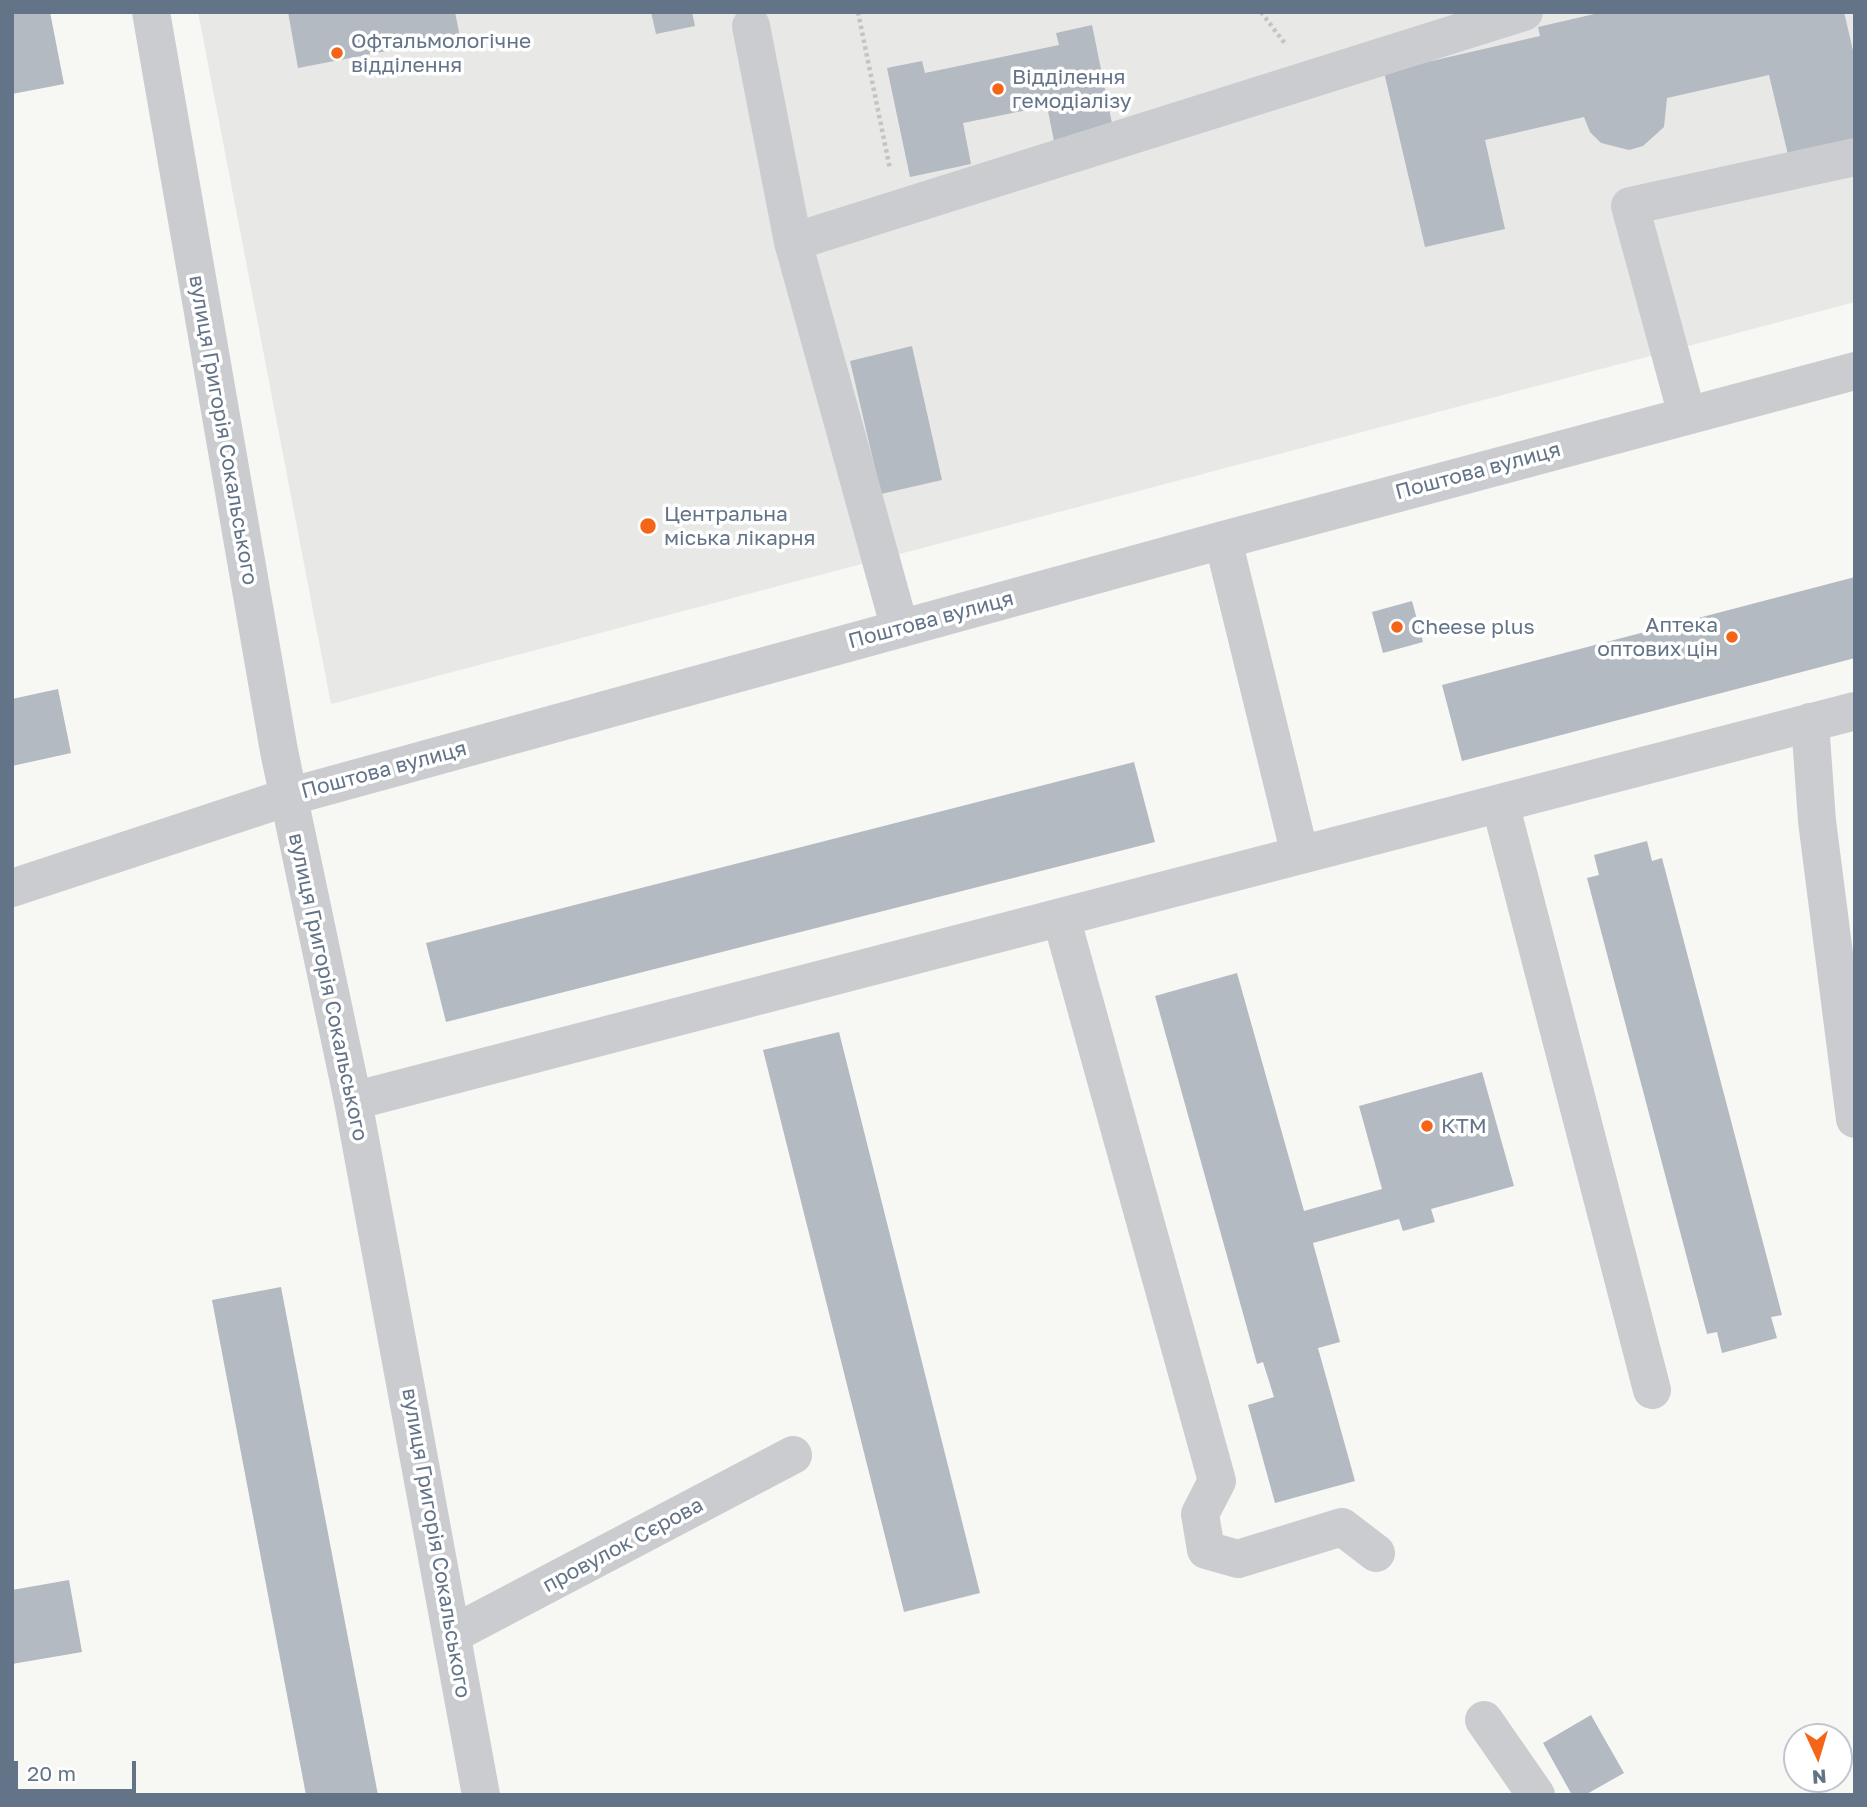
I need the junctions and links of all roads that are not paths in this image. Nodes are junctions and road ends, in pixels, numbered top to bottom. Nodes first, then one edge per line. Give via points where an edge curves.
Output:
1 (150, 12) edge
2 (1524, 12) edge
3 (751, 26) dead end
4 (1855, 157) edge
5 (793, 242) junction
6 (1855, 371) edge
7 (1687, 415) junction
8 (1223, 540) junction
9 (900, 629) junction
10 (1855, 711) edge
11 (1810, 722) junction
12 (288, 797) junction
13 (1500, 803) junction
14 (1300, 855) junction
15 (12, 888) edge
16 (1060, 917) junction
17 (353, 1101) junction
18 (1855, 1119) edge
19 (1652, 1390) dead end
20 (793, 1455) dead end
21 (1376, 1553) dead end
22 (453, 1634) junction
23 (1484, 1720) dead end
24 (481, 1795) edge
25 (1536, 1795) edge

1 - 12 street, вулиця Григорія Сокальського
2 - 5 street
3 - 5 street
4 - 7 street via 1630,206
5 - 9 street
6 - 7 street, Поштова вулиця
7 - 8 street, Поштова вулиця
8 - 9 street, Поштова вулиця
8 - 14 street
9 - 12 street, Поштова вулиця
10 - 11 street
11 - 13 street
11 - 18 street via 1817,821
12 - 15 street, Поштова вулиця
12 - 17 street, вулиця Григорія Сокальського
13 - 14 street
13 - 19 street
14 - 16 street
16 - 17 street
16 - 21 street via 1217,1481 1200,1514 1206,1550 1238,1559 1342,1527
17 - 22 street, вулиця Григорія Сокальського
20 - 22 street, провулок Сєрова
22 - 24 street, вулиця Григорія Сокальського
23 - 25 street

